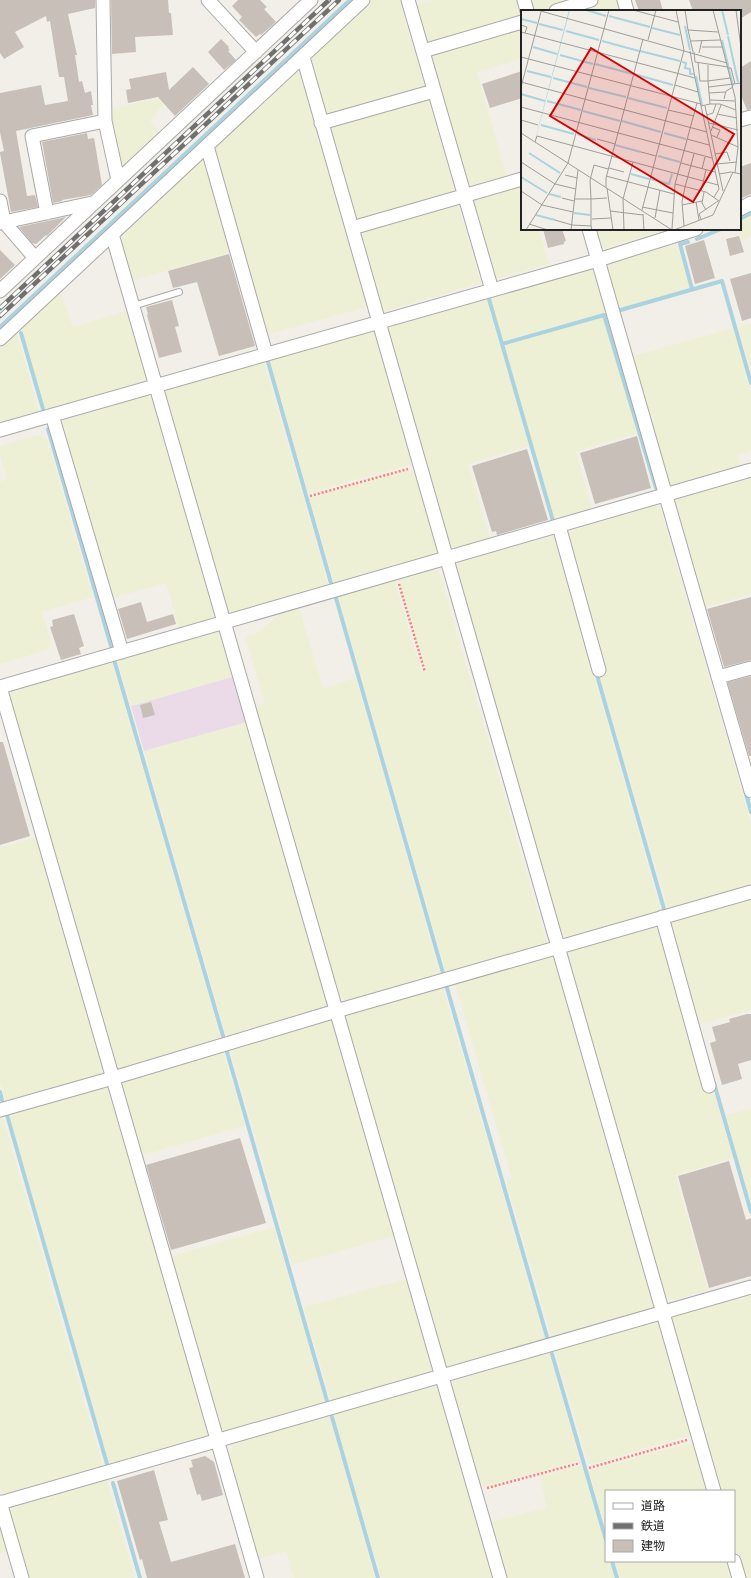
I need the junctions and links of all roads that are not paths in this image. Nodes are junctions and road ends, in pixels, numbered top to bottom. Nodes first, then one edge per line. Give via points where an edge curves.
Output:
1 (103, 0) edge
2 (208, 0) edge
3 (311, 0) edge
4 (363, 0) edge
5 (408, 0) edge
6 (524, 0) edge
7 (591, 0) edge
8 (624, 0) edge
9 (527, 10) edge
10 (559, 10) edge
11 (627, 10) edge
12 (521, 22) edge
13 (423, 51) junction
14 (256, 52) junction
15 (303, 57) junction
16 (434, 91) junction
17 (751, 116) edge
18 (741, 120) edge
19 (105, 122) junction
20 (322, 123) junction
21 (207, 146) junction
22 (521, 179) edge
23 (118, 180) junction
24 (465, 196) junction
25 (0, 201) edge
26 (93, 203) junction
27 (751, 203) edge
28 (741, 208) edge
29 (47, 213) junction
30 (2, 222) edge
31 (352, 228) junction
32 (589, 230) edge
33 (694, 230) edge
34 (112, 234) junction
35 (35, 258) junction
36 (598, 260) junction
37 (492, 290) junction
38 (0, 291) edge
39 (179, 292) dead end
40 (133, 306) junction
41 (378, 322) junction
42 (0, 339) edge
43 (266, 354) junction
44 (156, 386) junction
45 (52, 415) junction
46 (0, 430) edge
47 (751, 470) edge
48 (666, 495) junction
49 (559, 526) junction
50 (446, 558) junction
51 (224, 622) junction
52 (122, 652) junction
53 (751, 668) edge
54 (599, 670) dead end
55 (718, 677) junction
56 (0, 687) edge
57 (751, 791) edge
58 (751, 892) edge
59 (662, 917) junction
60 (557, 947) junction
61 (336, 1011) junction
62 (113, 1078) junction
63 (709, 1086) dead end
64 (0, 1110) edge
65 (751, 1288) edge
66 (663, 1312) junction
67 (442, 1376) junction
68 (218, 1442) junction
69 (714, 1490) edge
70 (0, 1503) edge
71 (734, 1562) edge
72 (22, 1578) edge
73 (257, 1578) edge
74 (500, 1578) edge
75 (739, 1578) edge

1 - 19 street
2 - 14 street
3 - 14 street
4 - 15 street
5 - 13 street
6 - 9 street
7 - 10 street
8 - 11 street
12 - 13 street
13 - 16 street
14 - 23 street
15 - 20 street
15 - 21 street
16 - 20 street
16 - 24 street
17 - 18 street
19 - 23 street
19 - 29 street via 32,136
20 - 31 street
21 - 34 street
21 - 43 street
22 - 24 street
23 - 26 street
24 - 31 street
24 - 37 street
25 - 30 street
26 - 29 street
26 - 35 street
27 - 28 street
29 - 30 street
30 - 35 street
31 - 41 street
32 - 36 street
33 - 36 street
34 - 40 street
34 - 42 street
35 - 38 street
36 - 37 street
36 - 48 street
37 - 41 street
39 - 40 lane
40 - 44 street
41 - 43 street
41 - 50 street
43 - 44 street
44 - 45 street
44 - 51 street
45 - 46 street
45 - 52 street
47 - 48 street
48 - 49 street
48 - 55 street
49 - 50 street
49 - 54 street
50 - 51 street
50 - 60 street
51 - 52 street
51 - 61 street
52 - 56 street
53 - 55 street
55 - 57 street
56 - 62 street
58 - 59 street
59 - 60 street
59 - 63 street
60 - 61 street
60 - 66 street
61 - 62 street
61 - 67 street
62 - 64 street
62 - 68 street
65 - 66 street
66 - 67 street
66 - 69 street
67 - 68 street
67 - 74 street
68 - 70 street
68 - 73 street
70 - 72 street
71 - 75 street

